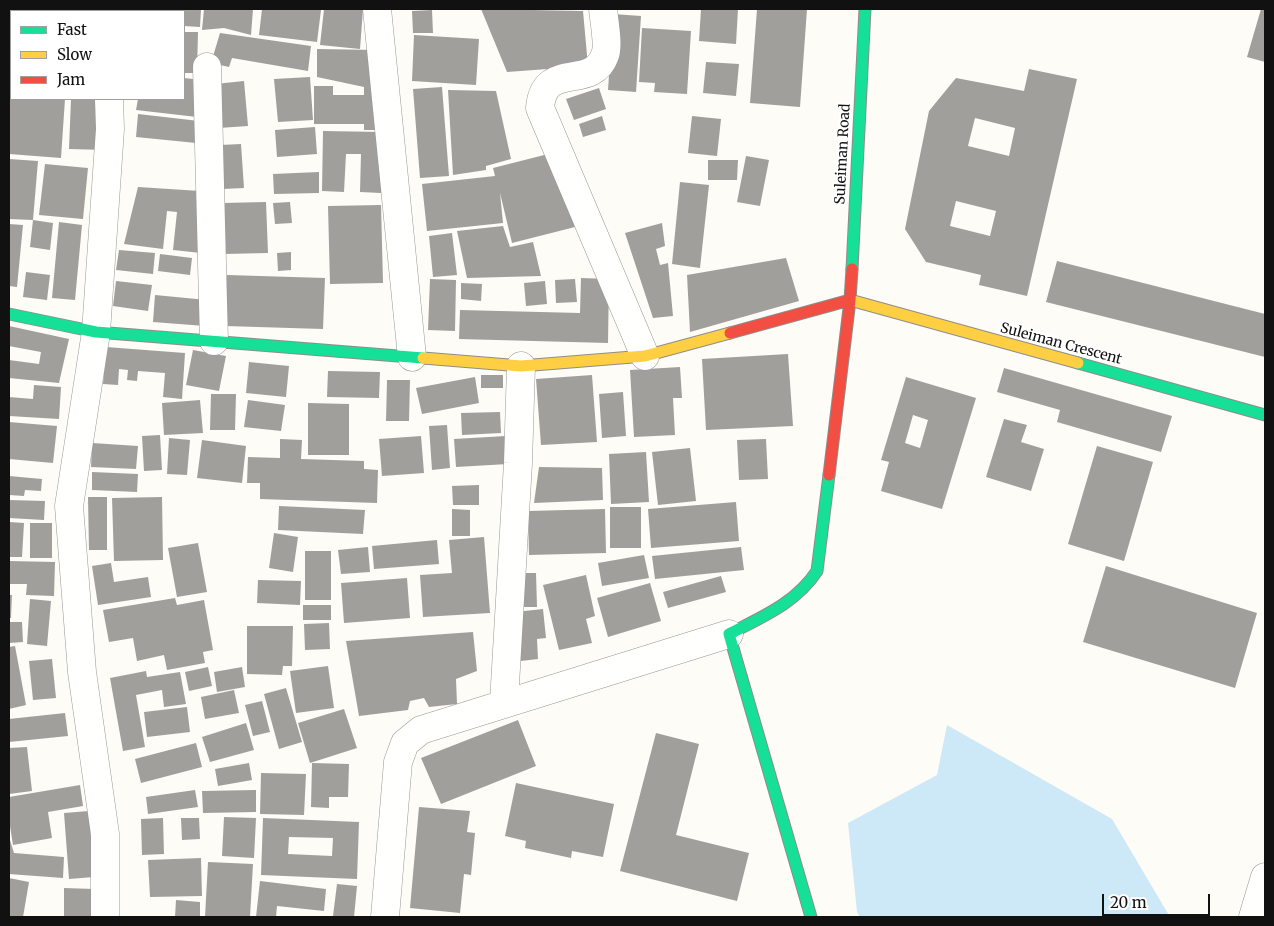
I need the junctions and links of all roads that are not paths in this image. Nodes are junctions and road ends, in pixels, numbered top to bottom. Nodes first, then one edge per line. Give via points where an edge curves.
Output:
1 (376, 9) edge
2 (603, 9) edge
3 (865, 9) edge
4 (207, 67) dead end
5 (109, 100) edge
6 (850, 300) junction
7 (9, 314) edge
8 (96, 332) junction
9 (214, 341) junction
10 (645, 356) junction
11 (412, 357) junction
12 (521, 366) junction
13 (1265, 415) edge
14 (729, 634) junction
15 (504, 702) junction
16 (1265, 877) edge
17 (106, 917) edge
18 (385, 917) edge
19 (811, 917) edge
20 (1253, 917) edge

1 - 11 street
2 - 10 street via 606,53 601,64 592,72 553,81 541,93 540,108
3 - 6 street, Suleiman Road
4 - 9 street
5 - 8 street via 110,129
6 - 10 street
6 - 13 street, Suleiman Crescent
6 - 14 street, Suleiman Road via 818,571 810,585 795,598
7 - 8 street
8 - 9 street
8 - 17 street via 69,506 82,672 105,834
9 - 11 street
10 - 12 street
11 - 12 street
12 - 15 street
14 - 15 street
14 - 19 street
15 - 18 street via 421,730 405,743 398,762
16 - 20 street

